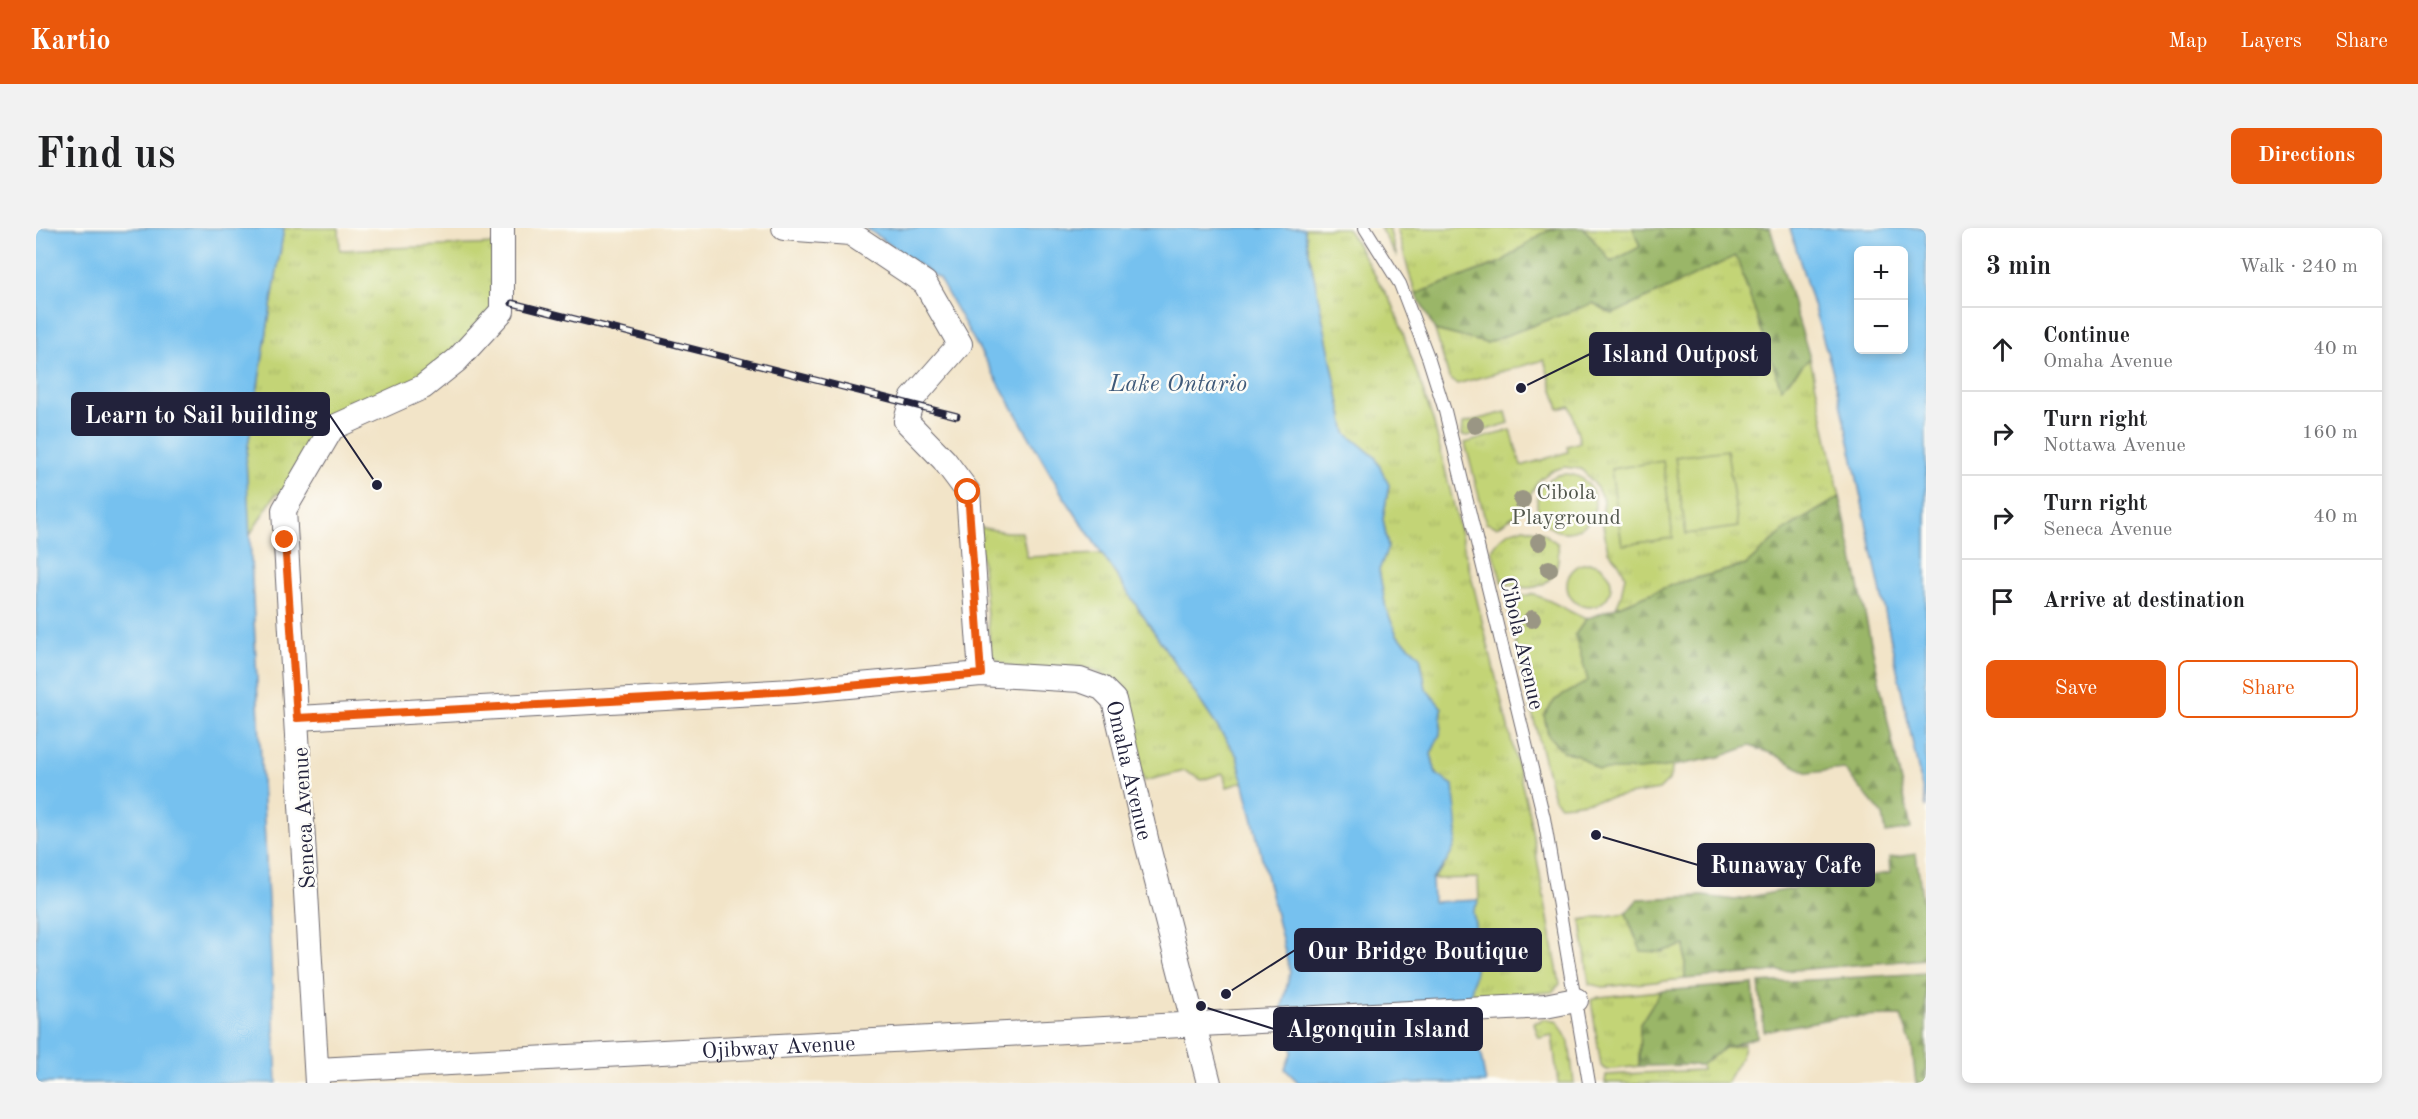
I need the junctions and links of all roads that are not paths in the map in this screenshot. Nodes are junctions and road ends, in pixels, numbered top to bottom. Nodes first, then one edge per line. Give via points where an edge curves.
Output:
1 (502, 228) edge
2 (784, 228) edge
3 (1365, 228) edge
4 (981, 674) junction
5 (297, 718) junction
6 (1576, 1000) junction
7 (1195, 1025) junction
8 (317, 1077) edge
9 (1209, 1083) edge
10 (1589, 1083) edge

1 - 5 street, Seneca Avenue via 502,311 457,360 423,387 332,428 284,510
2 - 4 street via 850,233 926,283 960,344 912,399 906,421 968,492
3 - 6 lane, Cibola Avenue via 1400,284 1445,411 1544,818
4 - 5 street, Omaha Avenue via 793,691
4 - 7 street, Omaha Avenue via 1080,680 1102,688 1114,700 1146,843
5 - 8 street, Seneca Avenue
6 - 7 street, Ojibway Avenue via 1545,1006
6 - 10 lane, Cibola Avenue
7 - 8 street, Ojibway Avenue
7 - 9 street, Omaha Avenue

